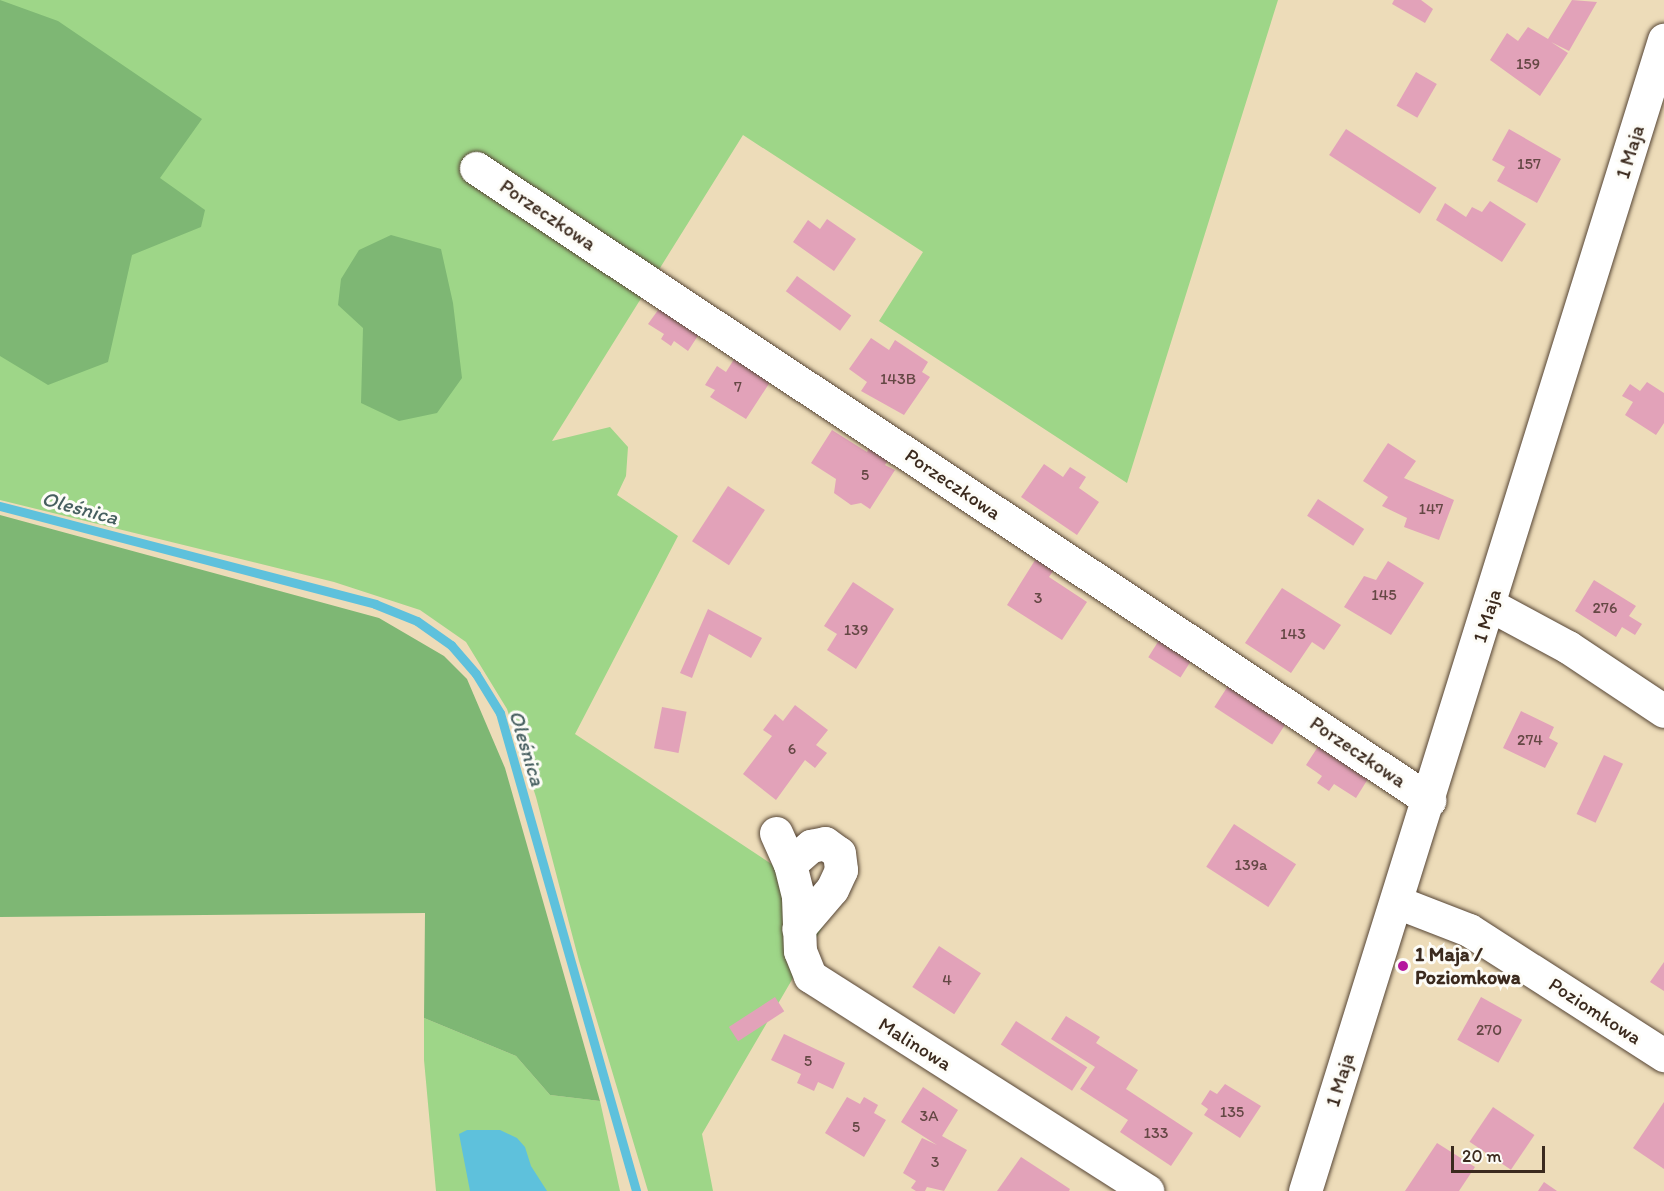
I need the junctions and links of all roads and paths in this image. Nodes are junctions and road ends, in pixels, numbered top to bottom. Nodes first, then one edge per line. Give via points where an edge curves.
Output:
1 (1664, 40) edge
2 (476, 168) dead end
3 (1490, 605) junction
4 (1664, 711) edge
5 (1430, 800) junction
6 (776, 833) dead end
7 (790, 864) junction
8 (1397, 902) junction
9 (798, 929) junction
10 (1664, 1055) edge
11 (1306, 1190) edge
12 (1148, 1191) edge

1 - 3 street, 1 Maja
2 - 5 street, Porzeczkowa
3 - 4 street via 1568,647
3 - 5 street, 1 Maja
5 - 8 street, 1 Maja
6 - 7 street, Malinowa
7 - 9 street, Malinowa via 798,897
7 - 9 street via 811,846 825,843 838,853 842,870 832,889
8 - 10 street, Poziomkowa via 1469,930
8 - 11 street, 1 Maja
9 - 12 street, Malinowa via 800,951 810,976

